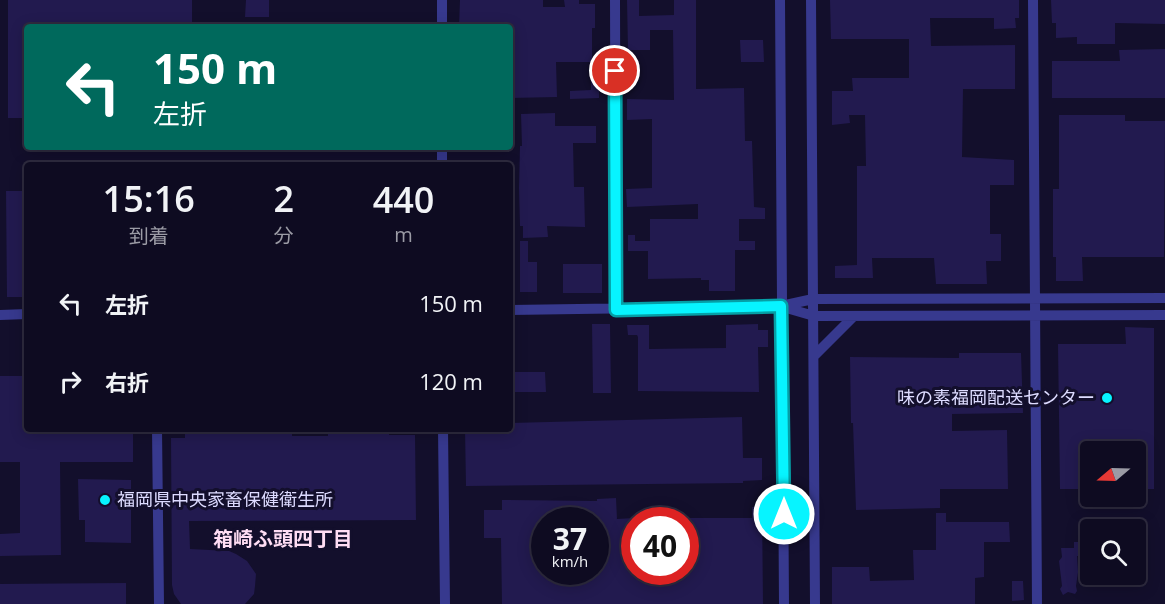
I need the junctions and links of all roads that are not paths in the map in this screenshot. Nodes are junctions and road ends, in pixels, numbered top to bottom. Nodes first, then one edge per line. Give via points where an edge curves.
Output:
1 (442, 0) edge
2 (615, 0) edge
3 (780, 0) edge
4 (811, 0) edge
5 (1033, 0) edge
6 (442, 24) edge
7 (1036, 298) junction
8 (1165, 298) edge
9 (813, 299) junction
10 (781, 306) junction
11 (513, 310) edge
12 (616, 310) junction
13 (24, 314) edge
14 (0, 315) edge
15 (1036, 315) junction
16 (1165, 315) edge
17 (814, 316) junction
18 (854, 316) junction
19 (814, 357) junction
20 (157, 432) edge
21 (443, 432) edge
22 (159, 604) edge
23 (445, 604) edge
24 (784, 604) edge
25 (815, 604) edge
26 (1037, 604) edge

1 - 6 street
2 - 12 street
3 - 10 street
4 - 9 street
5 - 7 street
7 - 8 street
7 - 9 street
7 - 15 street
9 - 10 street
9 - 17 street
10 - 12 street
10 - 17 street
10 - 24 street
11 - 12 street
13 - 14 street
15 - 16 street
15 - 18 street
15 - 26 street
17 - 18 street
17 - 19 street
18 - 19 street
19 - 25 street
20 - 22 street
21 - 23 street

